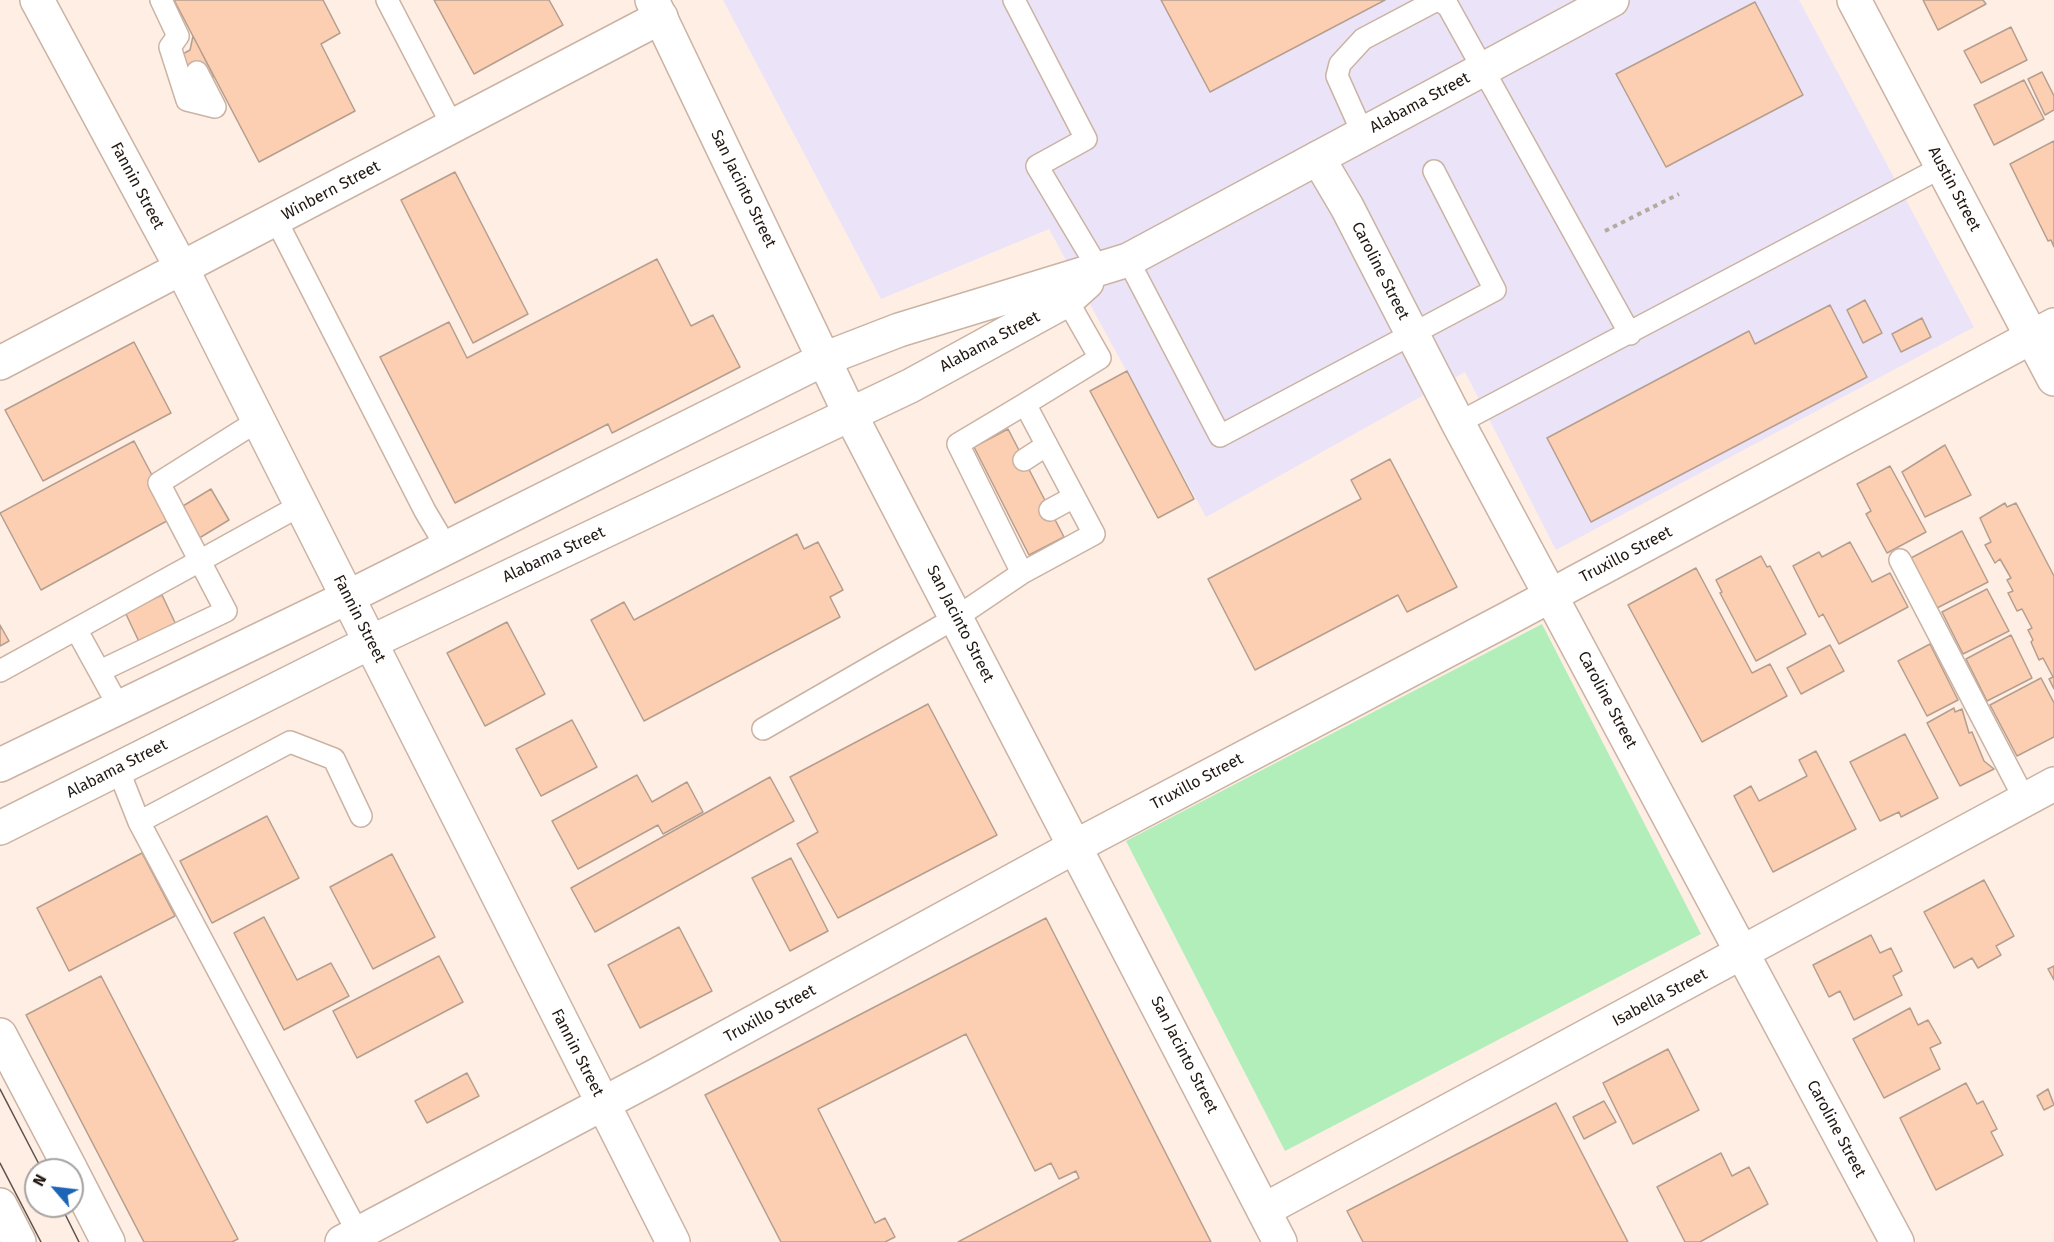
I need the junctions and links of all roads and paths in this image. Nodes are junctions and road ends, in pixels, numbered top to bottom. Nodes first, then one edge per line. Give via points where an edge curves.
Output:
1 (37, 0) edge
2 (161, 0) edge
3 (387, 0) edge
4 (1014, 0) edge
5 (1438, 0) edge
6 (1612, 0) edge
7 (1854, 0) edge
8 (656, 9) edge
9 (1484, 69) junction
10 (197, 72) dead end
11 (453, 127) junction
12 (1363, 134) junction
13 (1318, 158) junction
14 (1942, 167) junction
15 (1434, 171) dead end
16 (1679, 194) dead end
17 (276, 220) junction
18 (1580, 243) junction
19 (1113, 265) junction
20 (182, 269) junction
21 (1067, 300) junction
22 (2043, 331) edge
23 (1412, 334) junction
24 (1630, 334) junction
25 (824, 359) junction
26 (0, 363) edge
27 (2054, 379) edge
28 (1025, 404) junction
29 (850, 414) junction
30 (258, 420) junction
31 (1458, 423) junction
32 (1047, 445) junction
33 (1024, 460) dead end
34 (1074, 496) junction
35 (301, 505) junction
36 (1050, 510) dead end
37 (447, 548) junction
38 (201, 560) junction
39 (1900, 560) dead end
40 (1022, 573) junction
41 (1551, 595) junction
42 (348, 597) junction
43 (957, 617) junction
44 (76, 629) junction
45 (371, 642) junction
46 (0, 671) edge
47 (100, 671) junction
48 (119, 707) junction
49 (763, 729) dead end
50 (0, 765) edge
51 (118, 769) junction
52 (2054, 784) edge
53 (2025, 800) junction
54 (361, 816) dead end
55 (139, 822) junction
56 (0, 828) edge
57 (1076, 846) junction
58 (1743, 954) junction
59 (0, 1035) edge
60 (603, 1104) junction
61 (64, 1158) edge
62 (84, 1196) edge
63 (0, 1205) edge
64 (1264, 1210) junction
65 (350, 1238) edge
66 (19, 1242) edge
67 (108, 1242) edge
68 (673, 1242) edge
69 (1280, 1242) edge
70 (1897, 1242) edge

1 - 20 street, Fannin Street
2 - 10 lane via 182,44 170,47 187,100 214,106
3 - 11 lane
4 - 19 lane via 1086,139 1037,166
5 - 9 lane via 1448,6
5 - 12 lane via 1363,39 1340,64 1337,76
6 - 9 street, Alabama Street
7 - 14 street, Austin Street
8 - 11 street, Winbern Street
8 - 25 street, San Jacinto Street
9 - 12 street, Alabama Street
9 - 18 lane
11 - 17 street, Winbern Street
12 - 13 street, Alabama Street
13 - 19 street, Alabama Street
13 - 23 street, Caroline Street
14 - 22 street, Austin Street
14 - 24 lane
15 - 23 lane via 1495,290
16 - 18 path
17 - 20 street, Winbern Street
17 - 37 lane
18 - 24 lane
19 - 21 street, Alabama Street
19 - 23 lane via 1220,436
19 - 25 street, Alabama Street via 898,330
20 - 26 street, Winbern Street
20 - 30 street, Fannin Street
21 - 28 lane via 1100,358
21 - 29 street, Alabama Street via 910,386
22 - 27 street, Austin Street
22 - 41 street, Truxillo Street
23 - 31 street, Caroline Street
24 - 31 lane
25 - 29 street, San Jacinto Street
25 - 37 street, Alabama Street
28 - 32 lane
28 - 40 lane via 958,444 1009,530
29 - 43 street, San Jacinto Street
29 - 45 street, Alabama Street
30 - 35 street, Fannin Street
30 - 38 lane via 159,483
31 - 41 street, Caroline Street
32 - 33 lane
32 - 34 lane
34 - 36 lane
34 - 40 lane via 1094,534
35 - 38 lane
35 - 42 street, Fannin Street
37 - 42 street, Alabama Street
38 - 44 lane
38 - 47 lane via 226,611
39 - 53 lane
40 - 43 lane
41 - 57 street, Truxillo Street
41 - 58 street, Caroline Street
42 - 45 street, Fannin Street
42 - 48 street, Alabama Street
43 - 49 lane
43 - 57 street, San Jacinto Street
44 - 46 lane
44 - 47 lane
45 - 51 street, Alabama Street
45 - 60 street, Fannin Street
47 - 48 lane
48 - 50 street, Alabama Street
51 - 55 lane
51 - 56 street, Alabama Street
52 - 53 street, Isabella Street
53 - 58 street, Isabella Street
54 - 55 lane via 334,759 290,742
55 - 65 lane
57 - 60 street, Truxillo Street
57 - 64 street, San Jacinto Street
58 - 64 street, Isabella Street
58 - 70 street, Caroline Street
59 - 61 street
60 - 65 street, Truxillo Street
60 - 68 street, Fannin Street
62 - 67 street
63 - 66 street
64 - 69 street, San Jacinto Street

